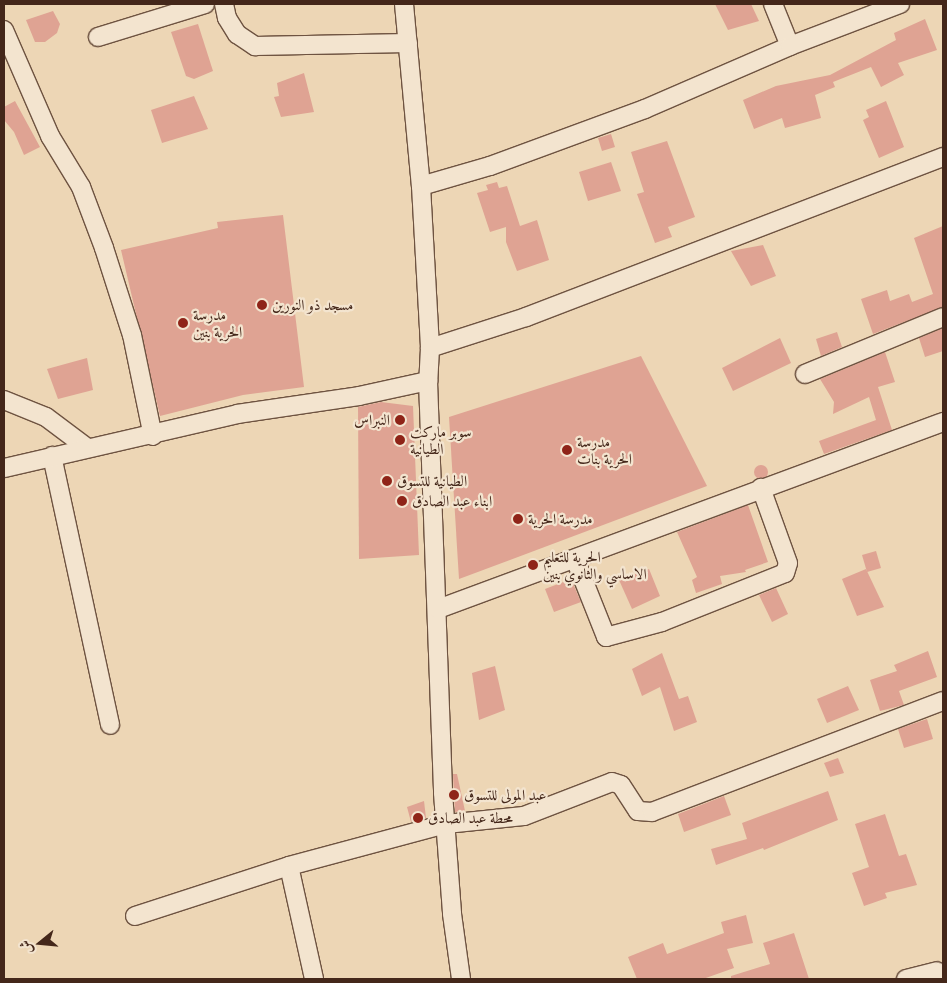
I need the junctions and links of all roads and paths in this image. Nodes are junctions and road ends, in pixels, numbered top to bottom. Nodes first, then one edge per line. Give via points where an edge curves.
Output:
1 (205, 4) edge
2 (224, 4) edge
3 (404, 4) edge
4 (773, 4) edge
5 (900, 4) edge
6 (4, 30) edge
7 (98, 37) dead end
8 (408, 43) junction
9 (790, 46) junction
10 (943, 157) edge
11 (421, 186) junction
12 (943, 317) edge
13 (430, 348) junction
14 (805, 374) dead end
15 (428, 381) junction
16 (4, 400) edge
17 (943, 422) edge
18 (153, 436) junction
19 (86, 447) junction
20 (52, 456) junction
21 (4, 468) edge
22 (761, 488) junction
23 (575, 559) junction
24 (438, 609) junction
25 (943, 701) edge
26 (110, 725) dead end
27 (446, 824) junction
28 (289, 866) junction
29 (135, 916) dead end
30 (937, 971) dead end
31 (314, 979) edge
32 (461, 979) edge
33 (906, 979) edge

1 - 7 street
2 - 8 street via 227,18 238,34 255,46
3 - 8 street
4 - 9 street
5 - 9 street
6 - 18 street via 46,128 81,188 104,248 132,335
8 - 11 street
9 - 11 street via 646,109 490,166
10 - 13 street via 526,317
11 - 13 street
12 - 14 street
13 - 15 street
15 - 18 street via 359,396 237,414
15 - 24 street
16 - 19 street via 46,417
17 - 22 street
18 - 19 street
19 - 20 street
20 - 21 street
20 - 26 street
22 - 23 street
22 - 23 street via 788,563 785,573 662,622 606,637
23 - 24 street
24 - 27 street
25 - 27 street via 652,812 638,811 621,785 612,782 524,816
27 - 28 street
27 - 32 street via 452,914
28 - 29 street
28 - 31 street
30 - 33 street

